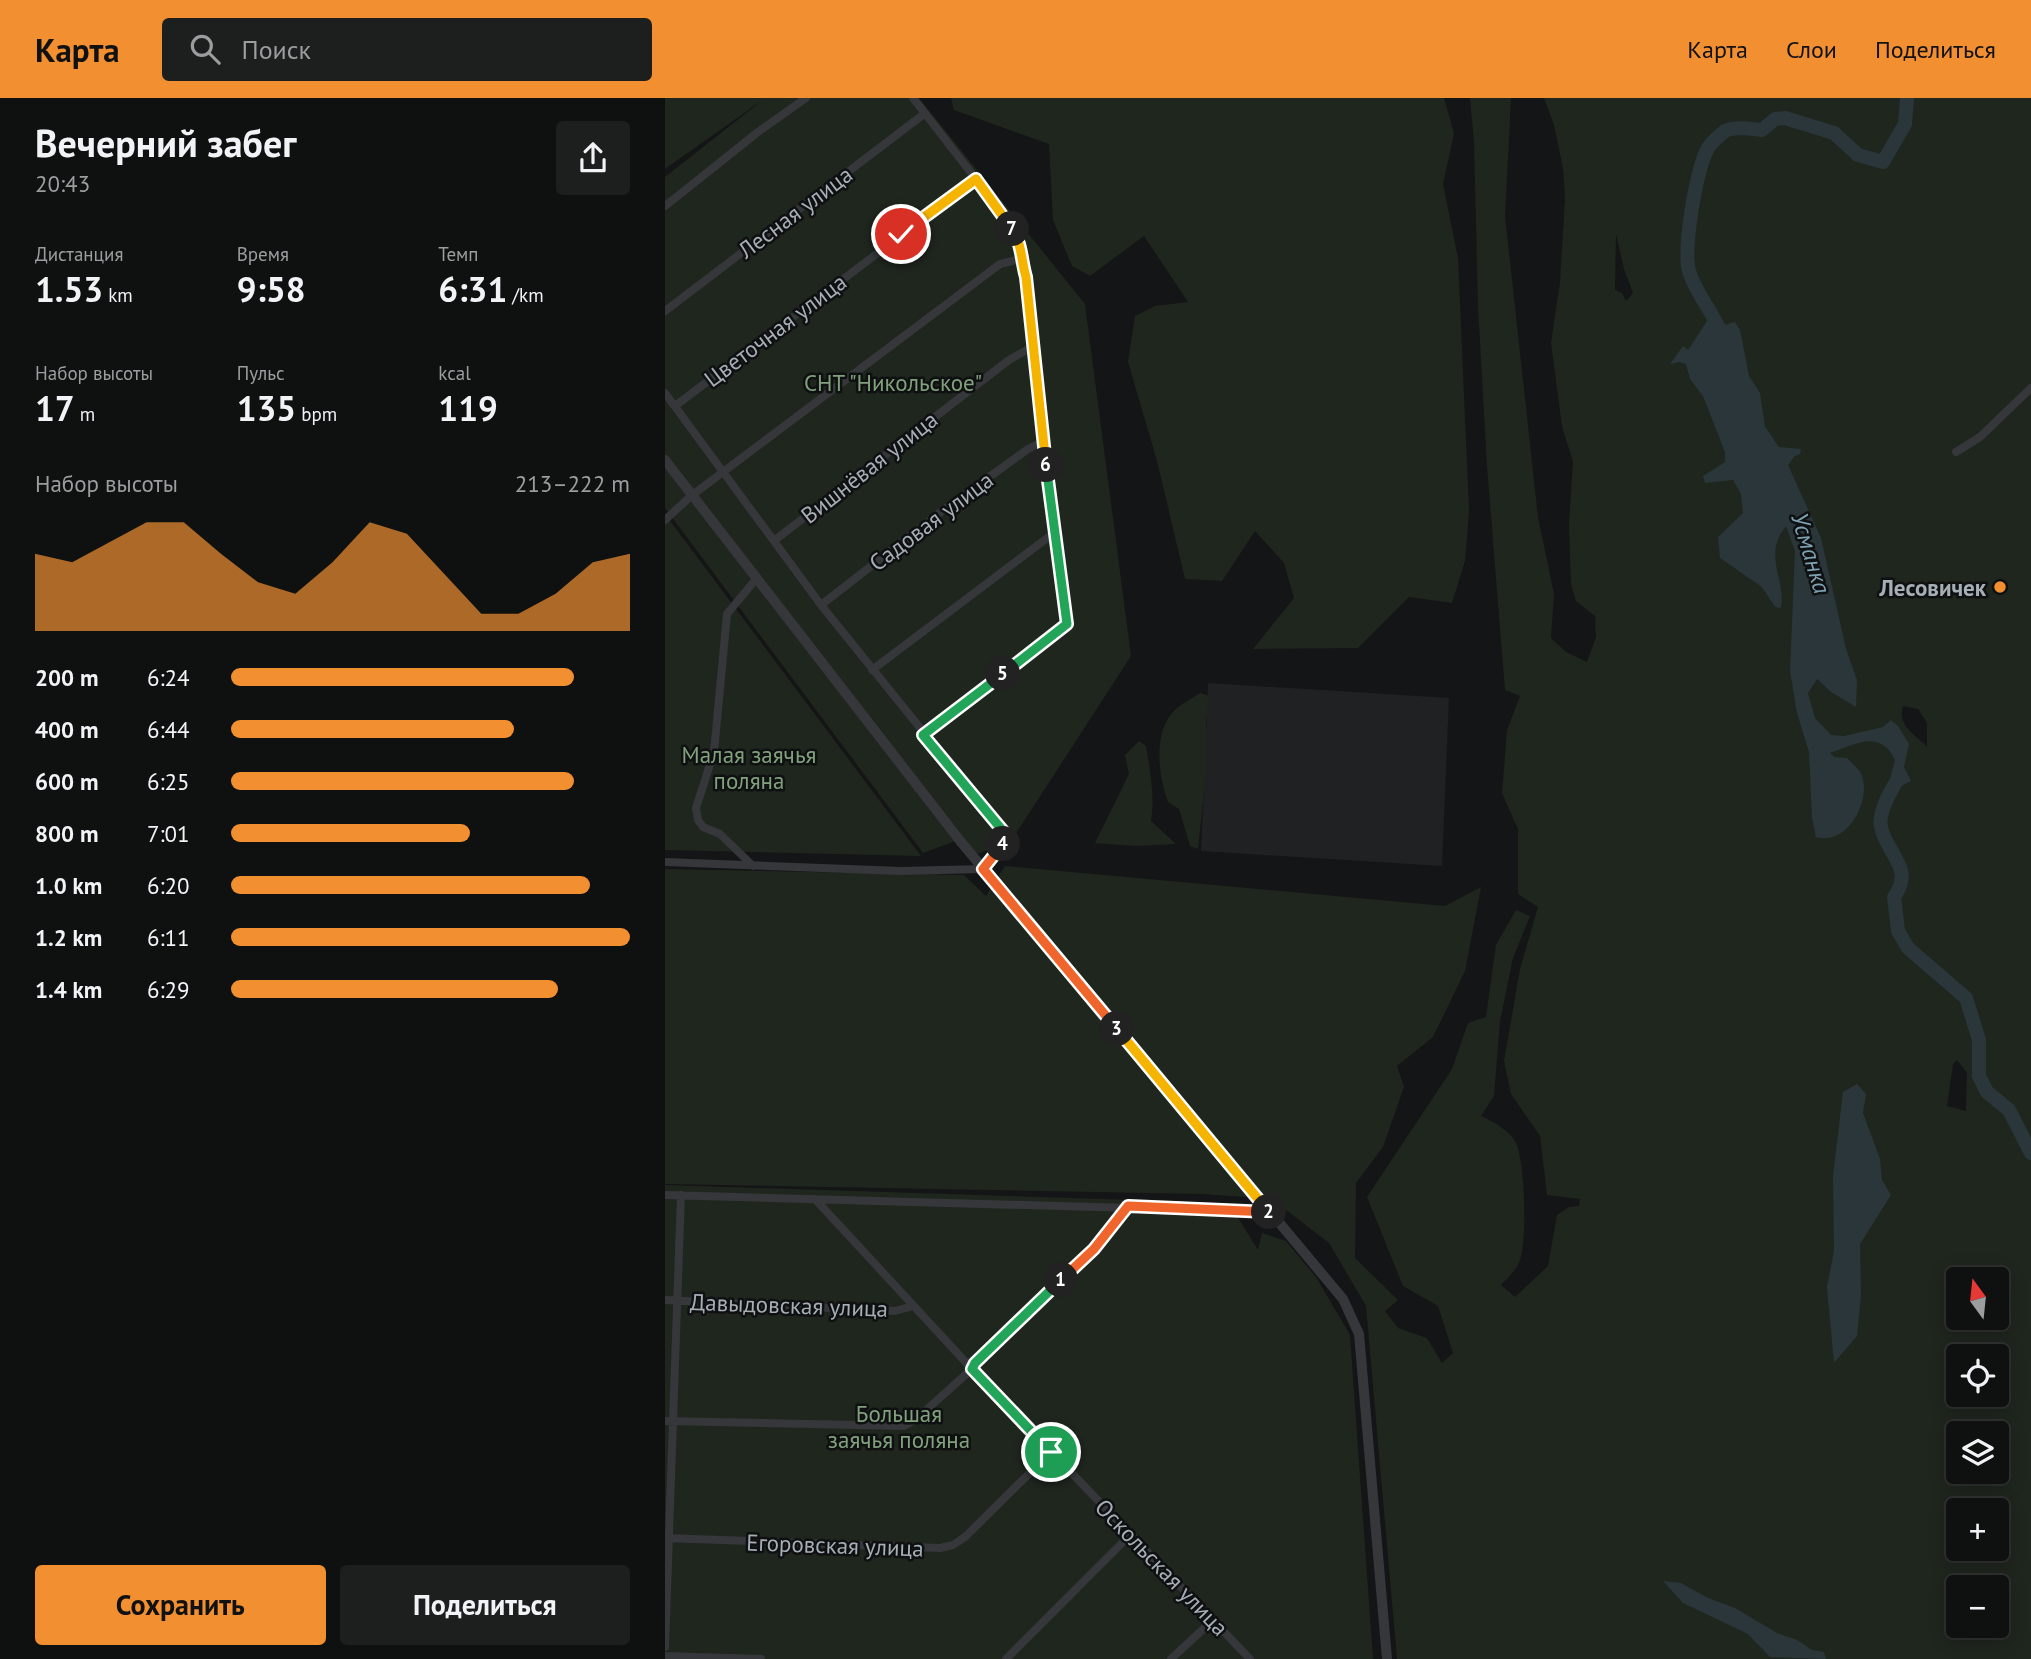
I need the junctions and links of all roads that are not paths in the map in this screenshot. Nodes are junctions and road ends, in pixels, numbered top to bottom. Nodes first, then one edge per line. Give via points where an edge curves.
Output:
1 (806, 98) edge
2 (913, 98) edge
3 (924, 114) junction
4 (976, 179) junction
5 (665, 206) edge
6 (1021, 259) junction
7 (665, 311) edge
8 (1032, 346) junction
9 (2031, 388) edge
10 (665, 393) edge
11 (675, 406) junction
12 (1044, 441) junction
13 (1956, 452) dead end
14 (665, 460) edge
15 (724, 473) junction
16 (691, 496) junction
17 (665, 520) edge
18 (1054, 533) junction
19 (775, 540) junction
20 (756, 579) junction
21 (821, 606) junction
22 (872, 670) junction
23 (923, 735) junction
24 (665, 862) edge
25 (753, 866) junction
26 (983, 869) junction
27 (665, 1195) edge
28 (681, 1195) junction
29 (815, 1199) junction
30 (1128, 1206) junction
31 (1271, 1212) junction
32 (665, 1300) edge
33 (679, 1301) junction
34 (913, 1306) junction
35 (972, 1369) junction
36 (669, 1421) edge
37 (1051, 1452) junction
38 (1132, 1534) junction
39 (666, 1539) edge
40 (1213, 1620) junction
41 (665, 1647) edge
42 (665, 1656) edge
43 (761, 1659) edge
44 (1006, 1659) edge
45 (1171, 1659) edge
46 (1250, 1659) edge
47 (1387, 1659) edge

1 - 5 street
2 - 3 street
3 - 4 street
3 - 7 street, Лесная улица
4 - 6 street via 1017,235
4 - 11 street, Цветочная улица
6 - 8 street
6 - 15 street via 1000,264
8 - 12 street
8 - 19 street, Вишнёвая улица
9 - 13 street via 1980,437
10 - 11 street
11 - 15 street
12 - 18 street
12 - 21 street, Садовая улица via 953,503
14 - 16 street
15 - 16 street
15 - 19 street
16 - 17 street
16 - 20 street
18 - 22 street
18 - 23 street via 1067,624
19 - 21 street
20 - 25 street via 727,614 714,752 697,808 703,827 720,834
20 - 26 street
21 - 22 street
22 - 23 street
23 - 26 street via 1008,837
24 - 25 street
25 - 26 street
26 - 31 street
27 - 28 street
28 - 29 street
28 - 33 street
29 - 30 street
29 - 34 street, Оскольская улица
30 - 31 street
30 - 35 street via 1094,1249
31 - 47 street via 1343,1299 1359,1334
32 - 33 street, Давыдовская улица
33 - 34 street, Давыдовская улица via 895,1311
33 - 36 street
34 - 35 street, Оскольская улица
35 - 36 street via 904,1426
35 - 37 street, Оскольская улица
36 - 39 street
37 - 38 street, Оскольская улица
37 - 39 street, Егоровская улица via 965,1537 940,1548
38 - 40 street, Оскольская улица
38 - 44 street
39 - 41 street
40 - 45 street
40 - 46 street, Оскольская улица
42 - 43 street

